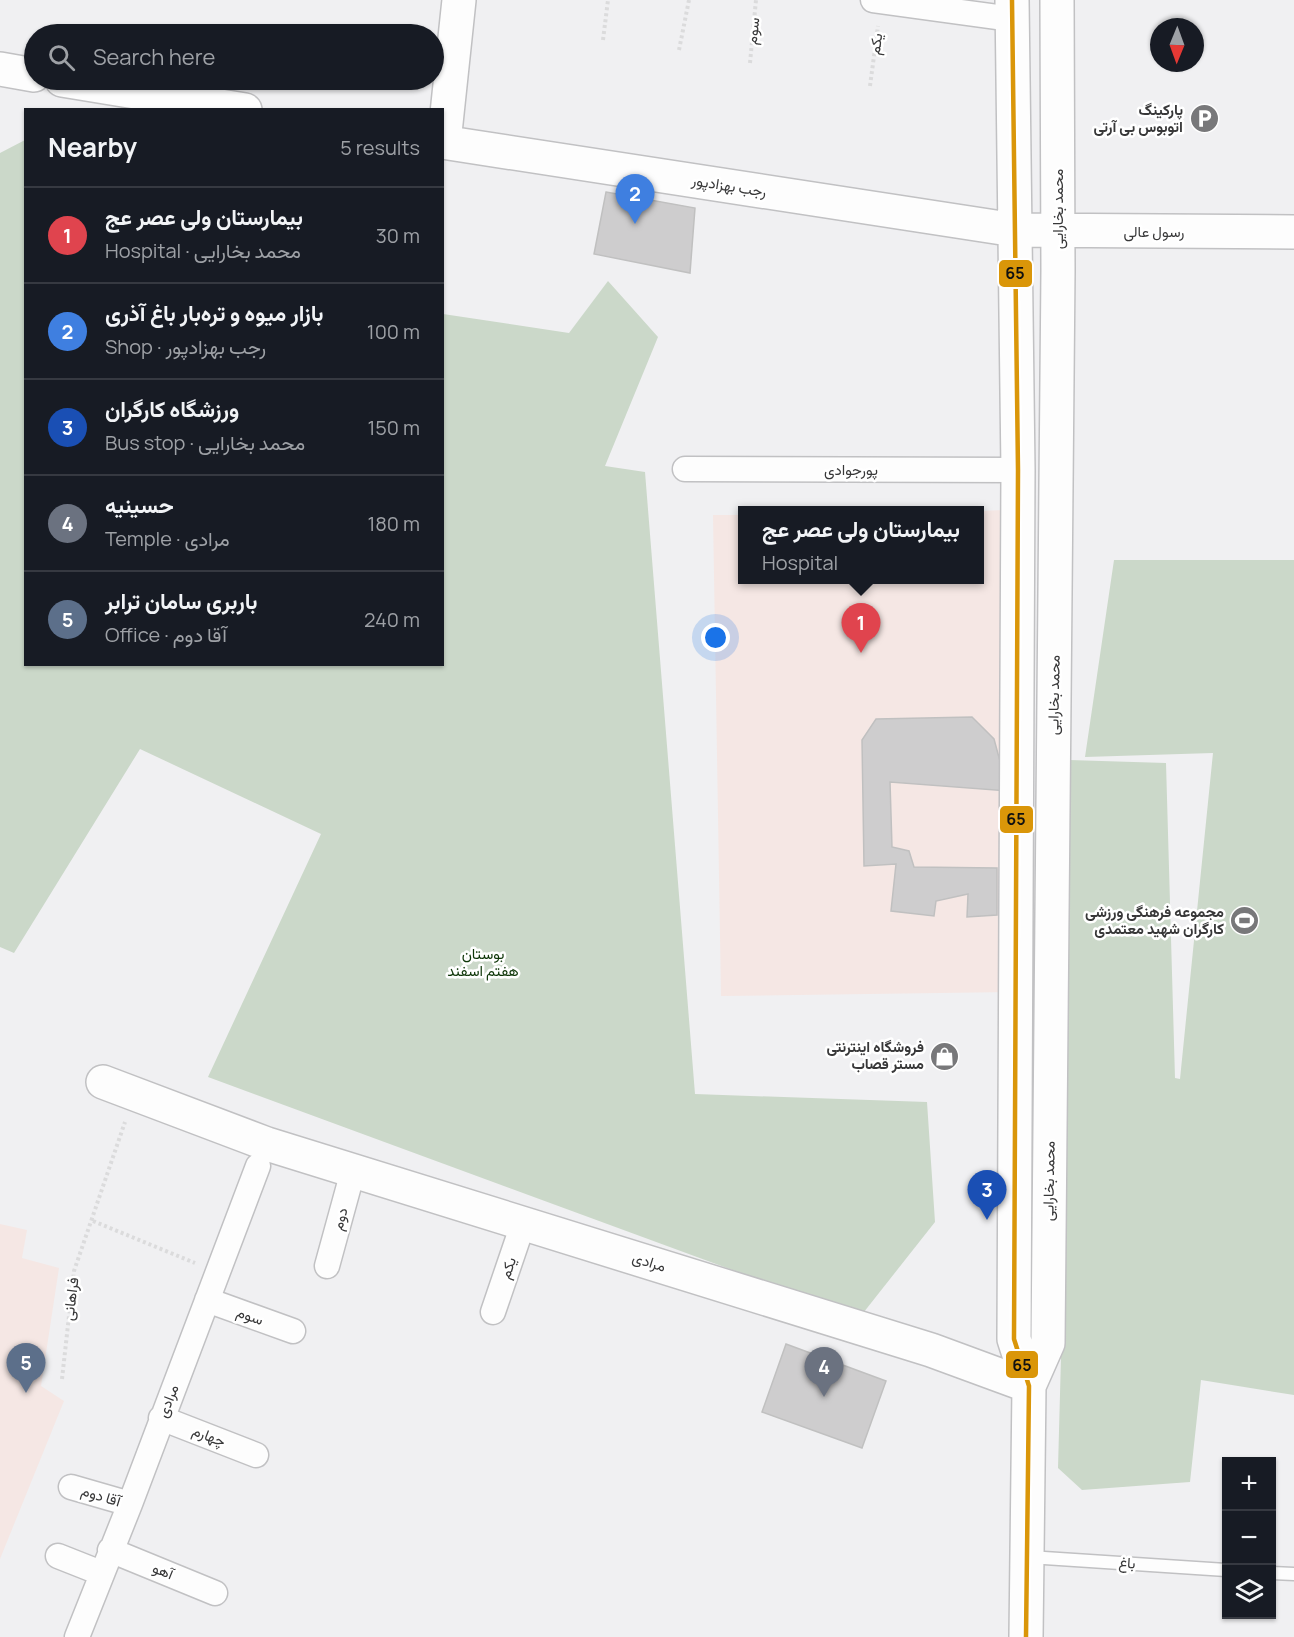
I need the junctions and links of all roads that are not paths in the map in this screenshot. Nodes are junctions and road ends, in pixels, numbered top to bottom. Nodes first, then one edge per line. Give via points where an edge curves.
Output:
1 (459, 0) edge
2 (1057, 0) edge
3 (877, 1) edge
4 (1012, 10) edge
5 (0, 69) edge
6 (24, 73) edge
7 (123, 90) edge
8 (233, 108) edge
9 (444, 133) edge
10 (444, 142) edge
11 (1015, 230) junction
12 (1058, 231) junction
13 (1294, 232) edge
14 (685, 469) dead end
15 (1018, 470) junction
16 (1055, 567) junction
17 (1017, 569) junction
18 (103, 1082) dead end
19 (262, 1155) junction
20 (353, 1171) junction
21 (523, 1224) junction
22 (327, 1266) dead end
23 (207, 1300) junction
24 (493, 1312) dead end
25 (293, 1331) dead end
26 (1029, 1386) junction
27 (161, 1418) junction
28 (256, 1455) dead end
29 (71, 1487) dead end
30 (130, 1504) junction
31 (110, 1550) junction
32 (58, 1556) dead end
33 (1028, 1557) junction
34 (1222, 1570) edge
35 (1276, 1573) edge
36 (101, 1574) junction
37 (1294, 1574) edge
38 (215, 1593) dead end
39 (77, 1637) edge
40 (1026, 1637) edge

1 - 9 main road
2 - 12 main road, محمد بخارایی
3 - 4 street
4 - 11 main road, محمد بخارایی
5 - 6 main road
7 - 8 main road
10 - 11 main road, رجب بهزادپور
11 - 12 main road, رسول عالی
11 - 15 main road, محمد بخارایی
12 - 13 main road, رسول عالی
12 - 16 main road, محمد بخارایی
14 - 15 street, پورجوادی
15 - 17 main road, محمد بخارایی
16 - 17 main road
16 - 26 main road, محمد بخارایی via 1048,1343
17 - 26 main road, محمد بخارایی via 1014,1339
18 - 19 main road
19 - 20 main road, مرادی
19 - 23 street, مرادی
20 - 21 main road, مرادی
20 - 22 street, دوم
21 - 24 street, یکم
21 - 26 main road, مرادی via 931,1350
23 - 25 street, سوم
23 - 27 street, مرادی
26 - 33 main road, محمد بخارایی
27 - 28 street, چهارم
27 - 30 street, مرادی
29 - 30 street, آقا دوم
30 - 31 street, مرادی
31 - 36 street, مرادی
31 - 38 street, آهو
32 - 36 street
33 - 34 lane, باغ
33 - 40 main road, محمد بخارایی
35 - 37 lane
36 - 39 street, مرادی

